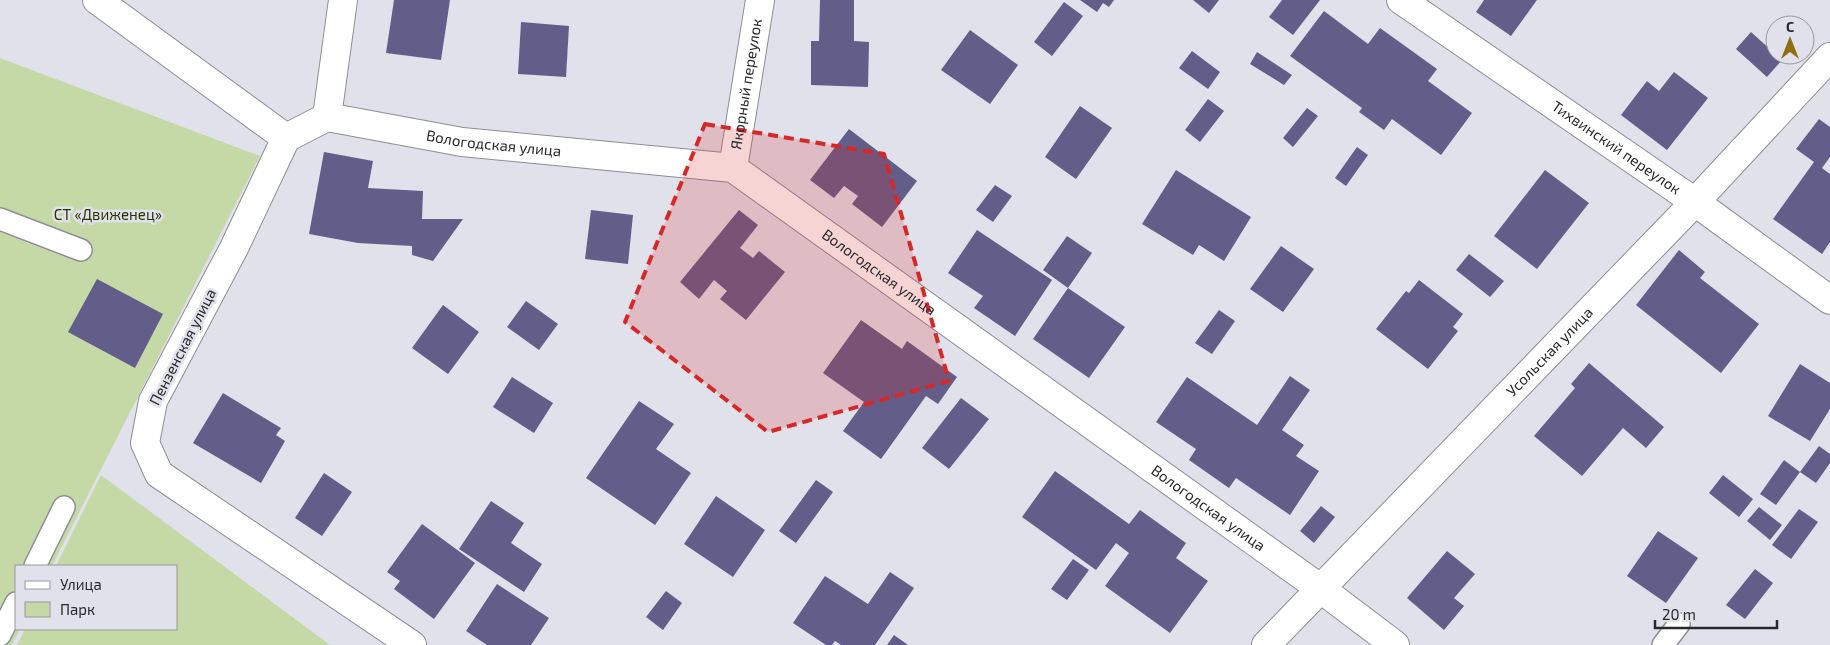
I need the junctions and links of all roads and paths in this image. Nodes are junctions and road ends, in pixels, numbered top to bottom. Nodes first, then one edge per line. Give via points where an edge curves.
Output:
1 (97, 0) edge
2 (343, 0) edge
3 (760, 0) edge
4 (1401, 0) edge
5 (1830, 57) edge
6 (327, 117) junction
7 (286, 138) junction
8 (733, 168) junction
9 (1695, 202) junction
10 (0, 219) edge
11 (81, 250) dead end
12 (1830, 300) edge
13 (64, 507) dead end
14 (35, 565) edge
15 (1321, 589) junction
16 (15, 605) edge
17 (1680, 624) dead end
18 (0, 635) edge
19 (412, 645) edge
20 (1266, 645) edge
21 (1395, 645) edge
22 (1663, 645) edge

1 - 7 street
2 - 6 street
3 - 8 street, Якорный переулок
4 - 9 street, Тихвинский переулок
5 - 9 street, Усольская улица
6 - 7 street
6 - 8 street, Вологодская улица via 462,142
7 - 19 street, Пензенская улица via 234,248 153,401 146,443 159,474
8 - 15 street, Вологодская улица
9 - 12 street, Тихвинский переулок
9 - 15 street, Усольская улица
10 - 11 lane
13 - 14 lane
15 - 20 street, Усольская улица
15 - 21 street, Вологодская улица
16 - 18 lane
17 - 22 lane

